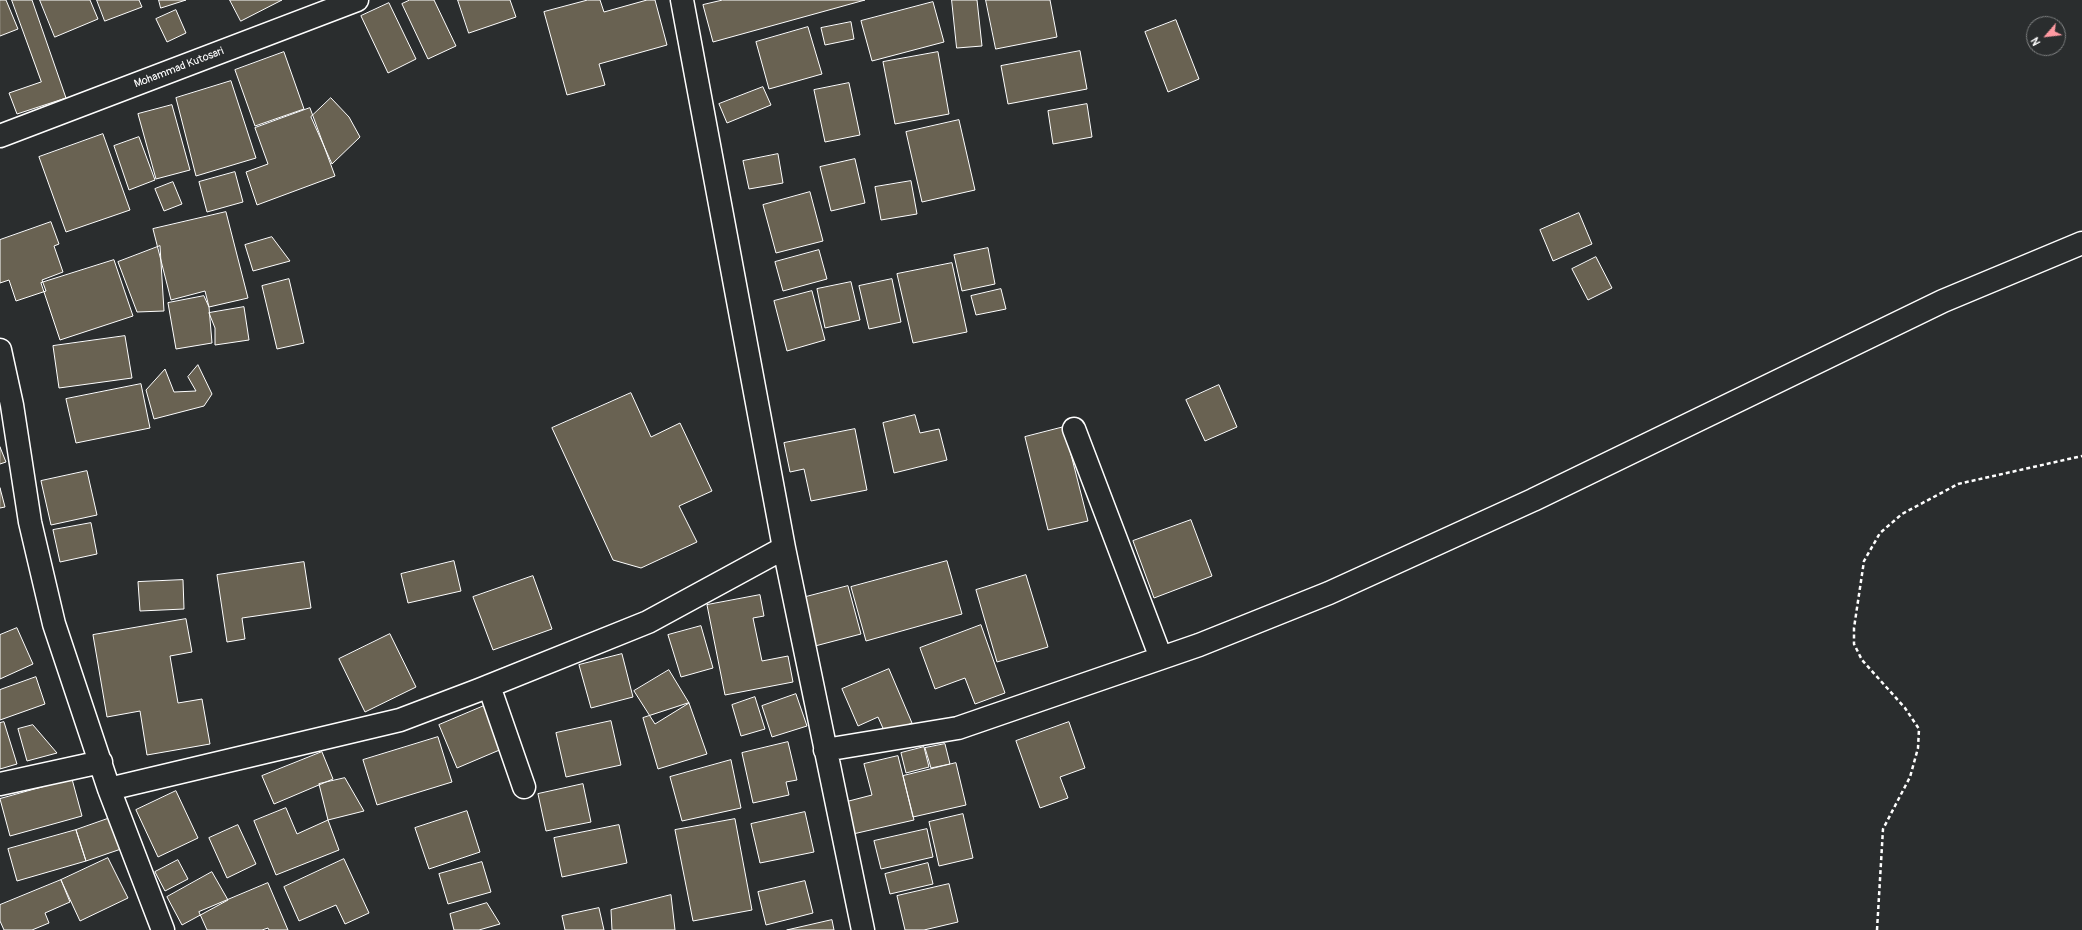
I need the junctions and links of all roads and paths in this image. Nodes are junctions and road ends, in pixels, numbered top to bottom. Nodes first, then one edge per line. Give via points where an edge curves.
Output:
1 (357, 0) edge
2 (682, 0) edge
3 (0, 136) edge
4 (2082, 243) edge
5 (0, 350) edge
6 (1074, 429) dead end
7 (2082, 456) edge
8 (784, 548) junction
9 (1161, 658) junction
10 (489, 686) junction
11 (825, 750) junction
12 (101, 762) junction
13 (0, 784) edge
14 (524, 787) dead end
15 (109, 789) junction
16 (163, 930) edge
17 (863, 930) edge
18 (1877, 930) edge

1 - 3 street, Mohammad Kutosari
2 - 8 street
4 - 9 street via 1943,301 1533,500 1329,593
5 - 12 street via 12,405 30,522 54,624
6 - 9 street
7 - 18 path via 1958,484 1902,514 1880,533 1864,561 1854,644 1862,660 1905,708 1919,729 1918,748 1910,777 1883,829
8 - 10 street via 648,622
8 - 11 street
9 - 11 street via 958,728
10 - 14 street
10 - 15 street via 400,720
11 - 17 street
12 - 13 street
12 - 15 street
15 - 16 street

